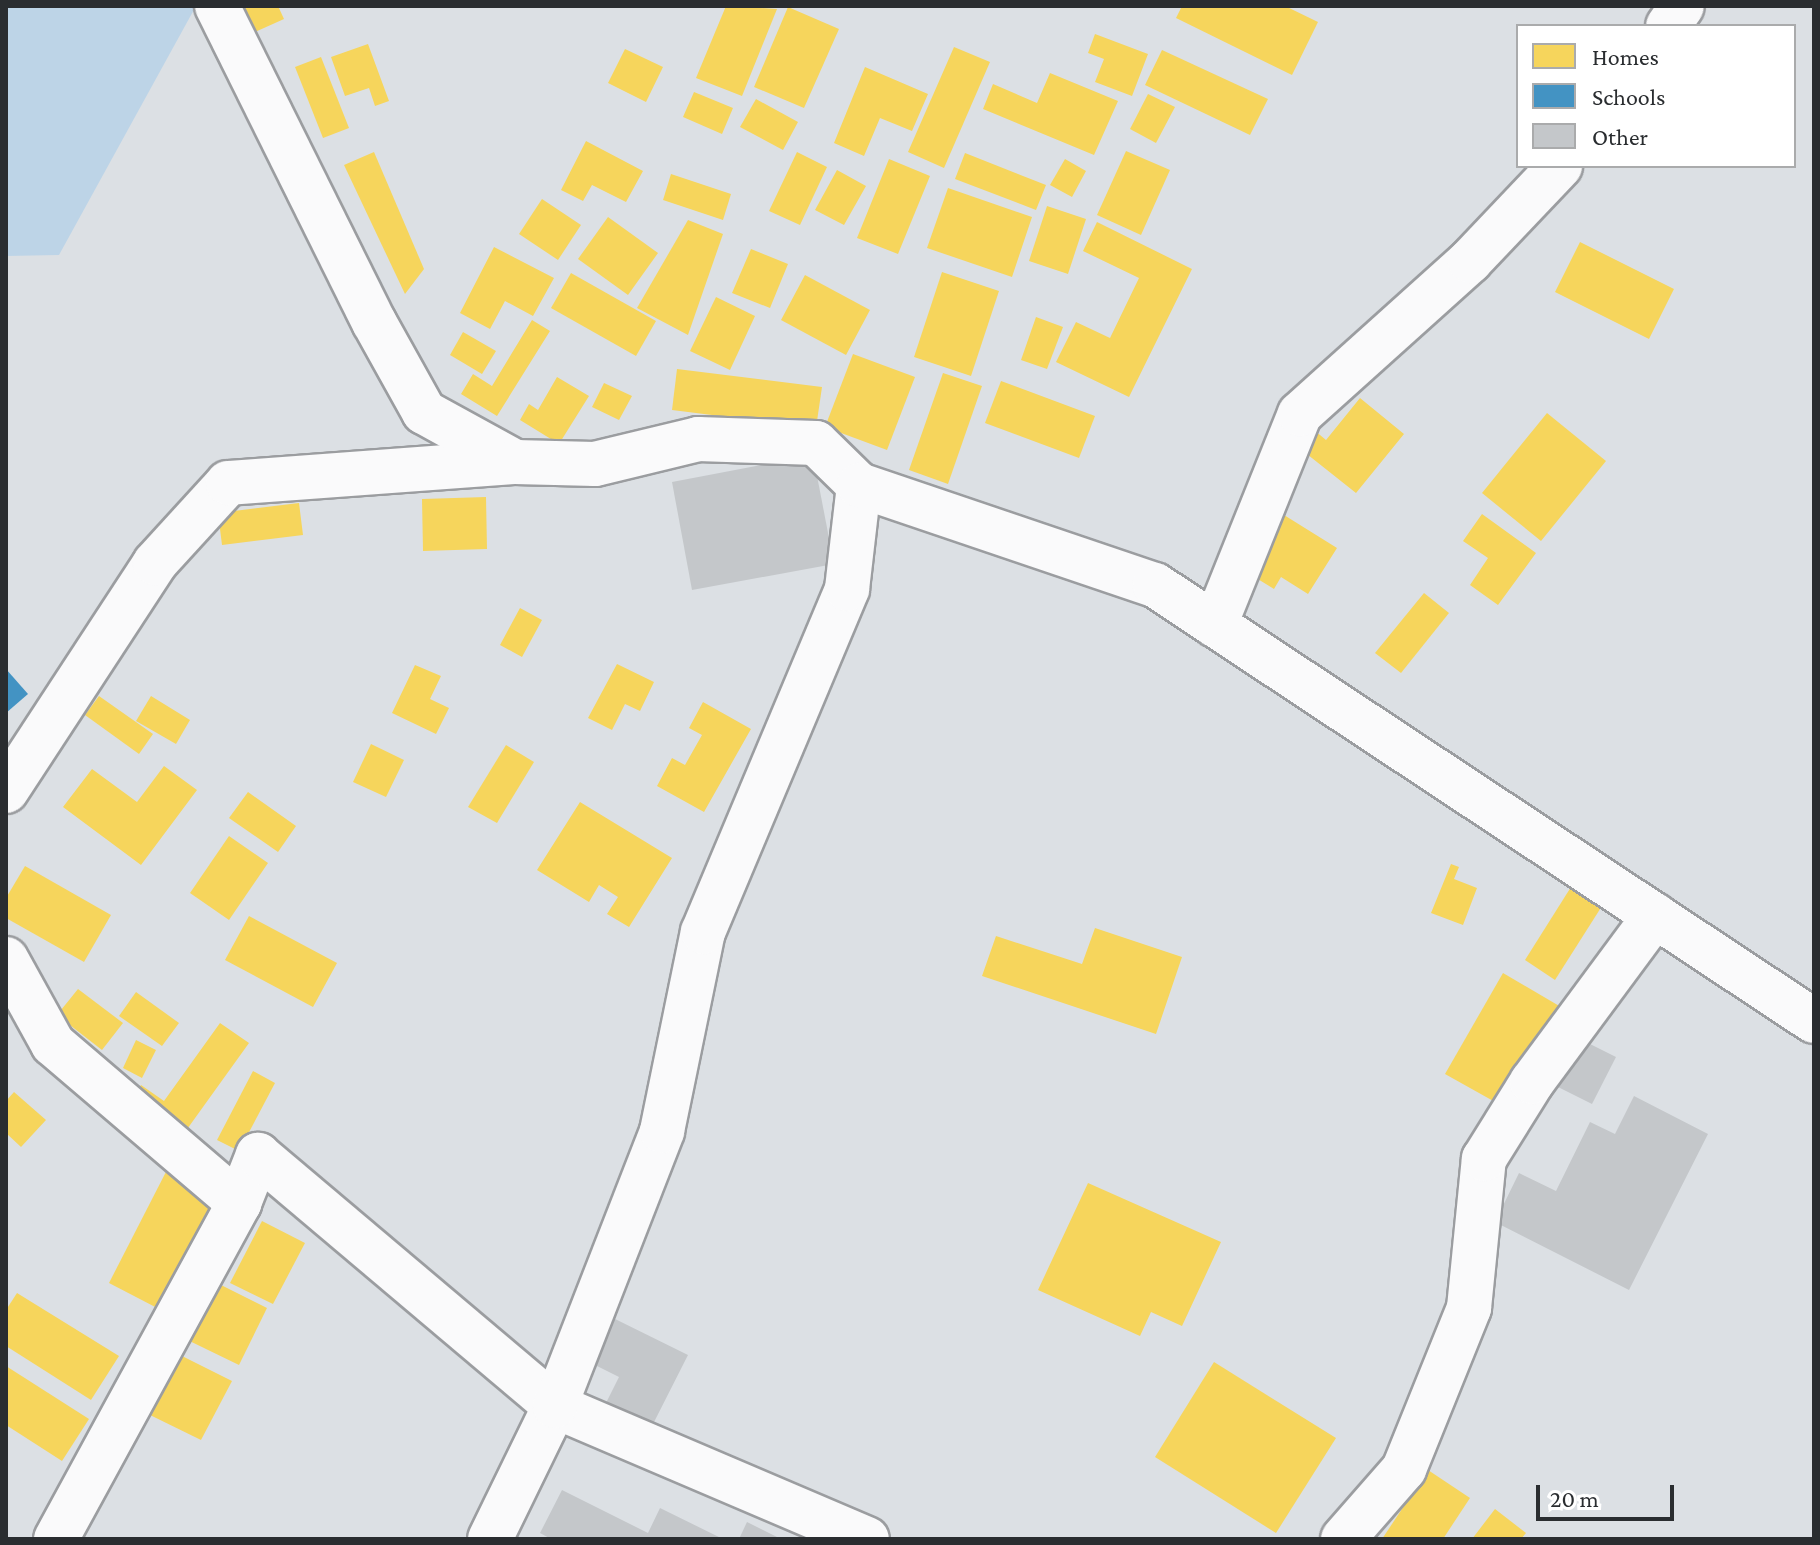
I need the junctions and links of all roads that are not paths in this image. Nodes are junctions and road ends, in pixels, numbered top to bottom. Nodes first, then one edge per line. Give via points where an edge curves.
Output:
1 (217, 6) edge
2 (1682, 6) edge
3 (1669, 24) edge
4 (1558, 168) edge
5 (515, 462) junction
6 (859, 485) junction
7 (1215, 625) junction
8 (6, 791) edge
9 (1655, 916) junction
10 (6, 959) edge
11 (1814, 1021) edge
12 (239, 1203) junction
13 (555, 1406) junction
14 (56, 1539) edge
15 (490, 1539) edge
16 (867, 1539) edge
17 (1343, 1539) edge

1 - 5 street via 424,412
2 - 3 street
4 - 7 street via 1470,261 1300,414
5 - 6 street via 595,464 698,439 816,443
5 - 8 street via 228,483 155,563
6 - 7 street via 1155,585
6 - 13 street via 847,589 703,932 662,1131
7 - 9 street
9 - 11 street
9 - 17 street via 1532,1082 1484,1159 1469,1308 1404,1469
10 - 12 street via 53,1044
12 - 13 street via 258,1155
12 - 14 street
13 - 15 street
13 - 16 street

